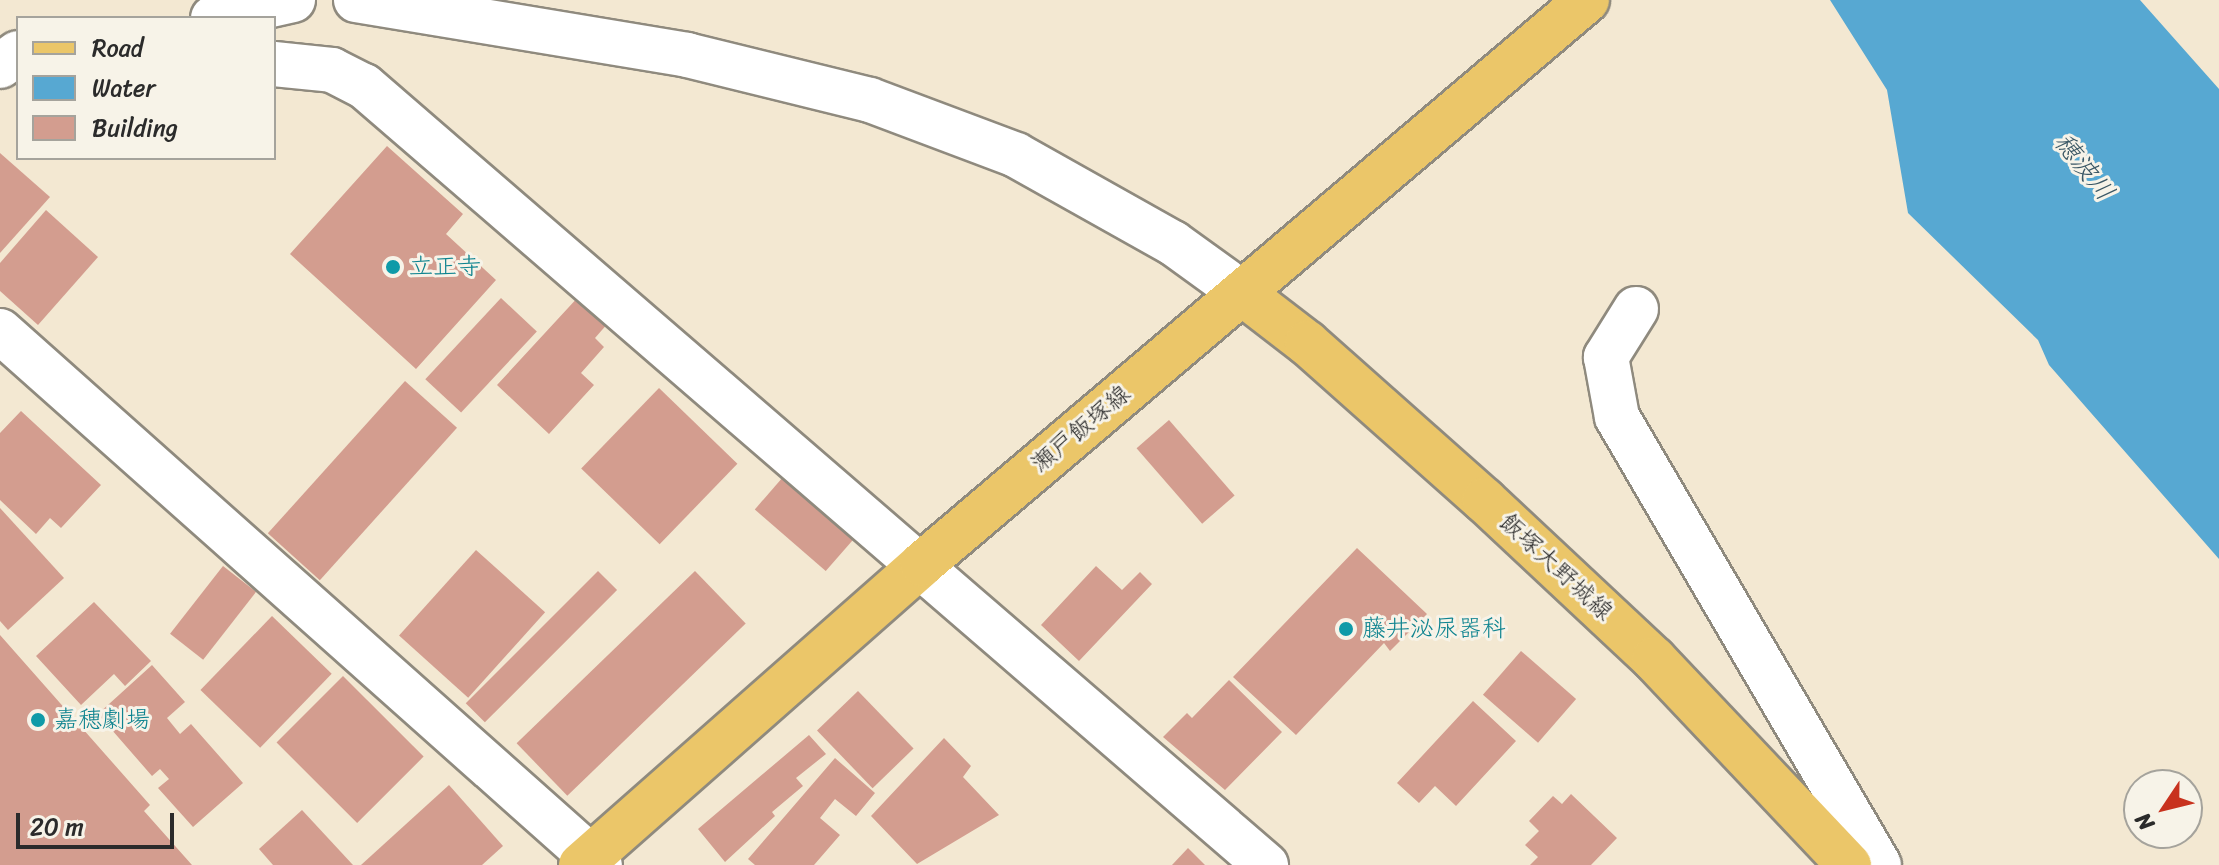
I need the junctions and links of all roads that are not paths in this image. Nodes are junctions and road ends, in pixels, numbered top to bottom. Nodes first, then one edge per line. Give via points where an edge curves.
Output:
1 (293, 0) edge
2 (356, 0) edge
3 (1587, 0) edge
4 (222, 16) edge
5 (276, 64) edge
6 (1258, 280) junction
7 (1636, 309) dead end
8 (0, 331) edge
9 (922, 564) junction
10 (591, 862) edge
11 (1266, 865) edge
12 (1849, 865) edge
13 (1879, 865) edge

1 - 4 street
2 - 6 street via 687,55 870,100 1016,155 1173,243
3 - 6 main road, 瀬戸飯塚線
5 - 9 street via 332,70 364,86
6 - 9 main road, 瀬戸飯塚線
6 - 12 main road, 飯塚大野城線 via 1307,343 1643,648
7 - 13 street via 1606,357 1617,417
8 - 10 street
9 - 10 main road, 瀬戸飯塚線
9 - 11 street

